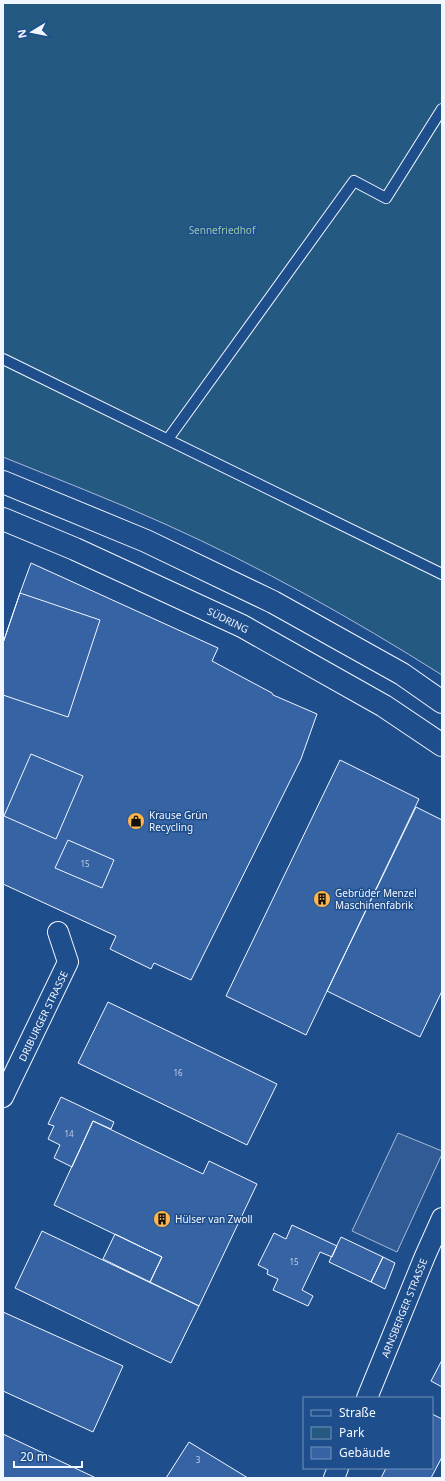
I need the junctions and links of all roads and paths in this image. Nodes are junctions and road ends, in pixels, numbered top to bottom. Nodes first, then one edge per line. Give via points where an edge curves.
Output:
1 (442, 109) edge
2 (3, 359) edge
3 (168, 439) junction
4 (3, 482) edge
5 (3, 519) edge
6 (442, 574) edge
7 (442, 702) edge
8 (442, 745) edge
9 (58, 932) dead end
10 (3, 1097) edge
11 (442, 1218) edge
12 (367, 1397) edge

1 - 3 lane via 386,198 354,181
2 - 3 lane
3 - 6 lane
4 - 7 main road via 146,541 273,602 402,674
5 - 8 main road, SÜDRING via 75,549 242,626 384,706
9 - 10 street, DRIBURGER STRASSE via 68,962
11 - 12 street, ARNSBERGER STRASSE

